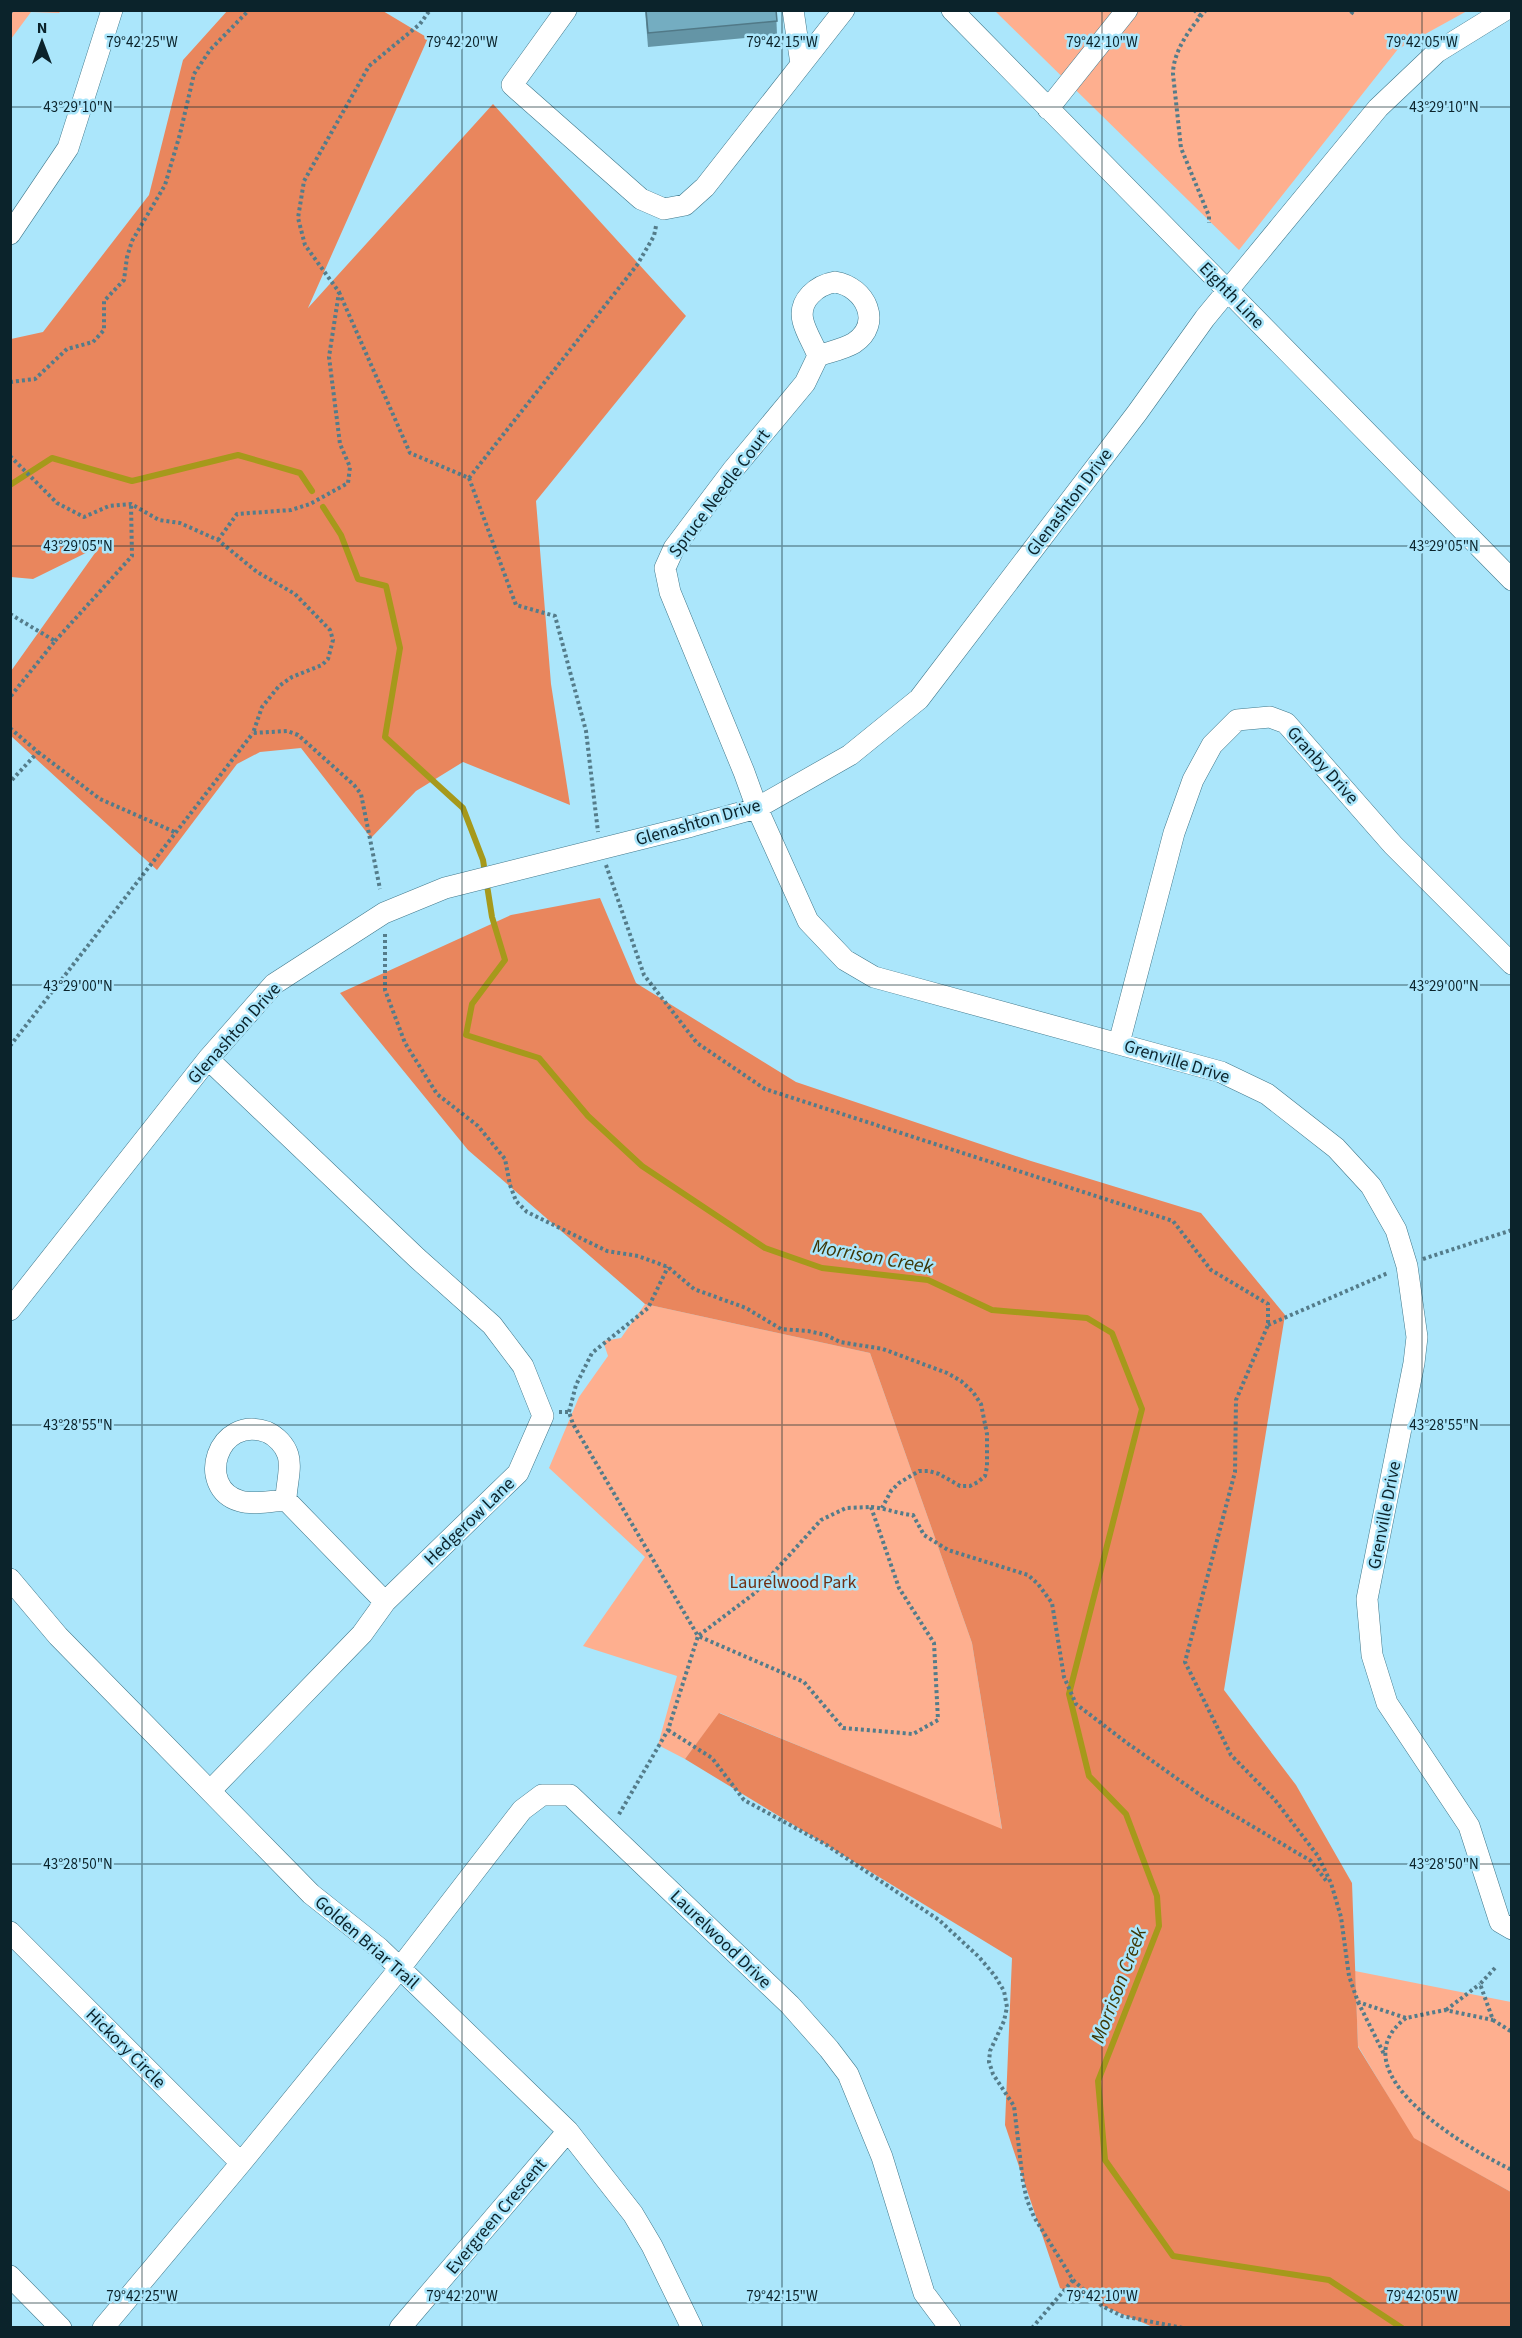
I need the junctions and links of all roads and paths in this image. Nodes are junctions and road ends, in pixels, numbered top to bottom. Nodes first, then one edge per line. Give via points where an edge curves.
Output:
1 (112, 10) edge
2 (249, 10) edge
3 (430, 10) edge
4 (566, 10) edge
5 (793, 10) edge
6 (844, 10) edge
7 (952, 10) edge
8 (1127, 10) edge
9 (1194, 10) edge
10 (1206, 10) edge
11 (1505, 10) edge
12 (1201, 16) junction
13 (801, 64) junction
14 (1048, 109) junction
15 (660, 208) junction
16 (1209, 223) dead end
17 (10, 234) edge
18 (1227, 291) junction
19 (339, 292) junction
20 (818, 356) dead end
21 (10, 382) edge
22 (12, 457) edge
23 (469, 478) junction
24 (131, 504) junction
25 (218, 540) junction
26 (1512, 580) edge
27 (10, 614) edge
28 (55, 641) junction
29 (10, 698) edge
30 (10, 728) edge
31 (253, 733) junction
32 (38, 752) junction
33 (10, 782) edge
34 (757, 808) junction
35 (177, 833) junction
36 (600, 849) junction
37 (380, 889) dead end
38 (384, 933) dead end
39 (1512, 964) edge
40 (1119, 1043) junction
41 (10, 1046) edge
42 (208, 1059) junction
43 (668, 1268) junction
44 (10, 1310) edge
45 (1292, 1315) dead end
46 (1268, 1325) junction
47 (558, 1412) dead end
48 (569, 1412) junction
49 (286, 1500) dead end
50 (871, 1507) junction
51 (882, 1508) junction
52 (10, 1580) edge
53 (386, 1602) junction
54 (698, 1636) junction
55 (668, 1730) junction
56 (210, 1791) junction
57 (618, 1816) dead end
58 (1332, 1889) junction
59 (1512, 1929) edge
60 (10, 1932) edge
61 (400, 1968) junction
62 (1496, 1968) dead end
63 (1480, 1984) junction
64 (1358, 2002) junction
65 (1445, 2010) junction
66 (1406, 2018) junction
67 (1493, 2020) junction
68 (1512, 2032) edge
69 (1384, 2054) junction
70 (568, 2131) junction
71 (241, 2163) junction
72 (1512, 2170) edge
73 (10, 2276) edge
74 (1073, 2280) junction
75 (61, 2328) edge
76 (103, 2328) edge
77 (400, 2328) edge
78 (692, 2328) edge
79 (950, 2328) edge
80 (1032, 2328) edge
81 (1183, 2328) edge

1 - 17 street via 68,148
2 - 21 path via 194,74 165,185 132,241 124,280 104,301 104,330 93,342 67,349 35,379
3 - 19 path via 420,24 369,66 304,181 298,218 305,245
4 - 15 street via 512,85 641,199
5 - 13 street
6 - 13 street
7 - 14 street, Eighth Line
8 - 14 street
9 - 12 path
10 - 12 path
11 - 18 street, Glenashton Drive via 1437,52 1378,108
12 - 16 path via 1175,57 1173,86 1181,148
13 - 15 street via 705,187 685,204
14 - 18 street, Eighth Line
15 - 23 path via 654,236 637,265
18 - 26 street, Eighth Line
18 - 34 street, Glenashton Drive via 919,699 850,755
19 - 23 path via 410,453
19 - 25 path via 329,357 340,444 350,467 348,483 291,510 237,514
20 - 34 street, Spruce Needle Court via 805,382 674,548 666,568 670,592
22 - 24 path via 57,503 84,517 109,506
23 - 36 path via 516,605 555,616 586,731
24 - 25 path via 159,520 180,523
24 - 28 path via 132,556
25 - 31 path via 257,572 295,594 330,630 333,640 328,659 322,665 292,677 269,696
27 - 28 path
28 - 29 path
30 - 32 path
31 - 35 path
31 - 37 path via 287,731 298,735 354,784 364,802
32 - 33 path
32 - 35 path via 100,799
34 - 36 street, Glenashton Drive
34 - 40 street, Grenville Drive via 808,921 845,960 874,977
35 - 41 path
36 - 42 street, Glenashton Drive via 445,888 384,913 274,984
36 - 46 path via 644,975 697,1043 765,1089 1173,1221 1211,1270 1268,1304
38 - 43 path via 386,990 405,1043 437,1094 478,1126 505,1159 516,1201 527,1212 606,1251 638,1256
39 - 40 street, Granby Drive via 1393,845 1286,723 1270,717 1237,720 1212,745 1193,780 1173,833
40 - 59 street, Grenville Drive via 1221,1072 1267,1094 1336,1148 1371,1186 1396,1230 1407,1266 1417,1337 1367,1599 1372,1655 1388,1703 1469,1826 1500,1922
42 - 44 street, Glenashton Drive
42 - 53 street, Hedgerow Lane via 492,1325 523,1366 543,1416 518,1473
43 - 48 path via 648,1308 592,1353 576,1384
43 - 51 path via 694,1289 746,1308 781,1329 808,1331 883,1349 947,1373 973,1392 981,1404 987,1434 985,1476 970,1486 960,1486 939,1474 919,1471 899,1483
45 - 46 path
46 - 58 path via 1236,1400 1235,1472 1185,1662 1231,1755 1275,1800 1318,1856
47 - 48 path
48 - 54 path
49 - 53 street
50 - 51 path
50 - 54 path via 846,1508 821,1520 755,1593
50 - 54 path via 899,1588 934,1643 938,1720 913,1734 843,1728 804,1682
51 - 58 path via 913,1515 924,1535 948,1550 1028,1575 1052,1603 1064,1677 1076,1704 1203,1797 1311,1860
52 - 56 street, Golden Briar Trail via 58,1636
53 - 56 street, Hedgerow Lane via 362,1634
54 - 55 path
55 - 57 path
55 - 74 path via 712,1758 744,1800 825,1844 939,1920 995,1976 1004,1991 1006,2007 989,2062 1014,2106 1027,2200
56 - 61 street, Golden Briar Trail via 311,1894
58 - 64 path via 1341,1917 1348,1976
60 - 71 street, Hickory Circle
61 - 70 street, Golden Briar Trail
61 - 71 street
61 - 79 street, Laurelwood Drive via 522,1810 542,1795 570,1795 790,2005 848,2074 882,2157 924,2293
62 - 63 path
63 - 65 path
63 - 67 path
64 - 66 path
64 - 69 path
65 - 66 path
65 - 67 path
66 - 69 path via 1392,2032
67 - 68 path
69 - 72 path via 1389,2075 1415,2107 1452,2136
70 - 77 street, Evergreen Crescent
70 - 78 street, Golden Briar Trail via 633,2214
71 - 76 street
73 - 75 street
74 - 80 path
74 - 81 path via 1102,2306 1122,2316

